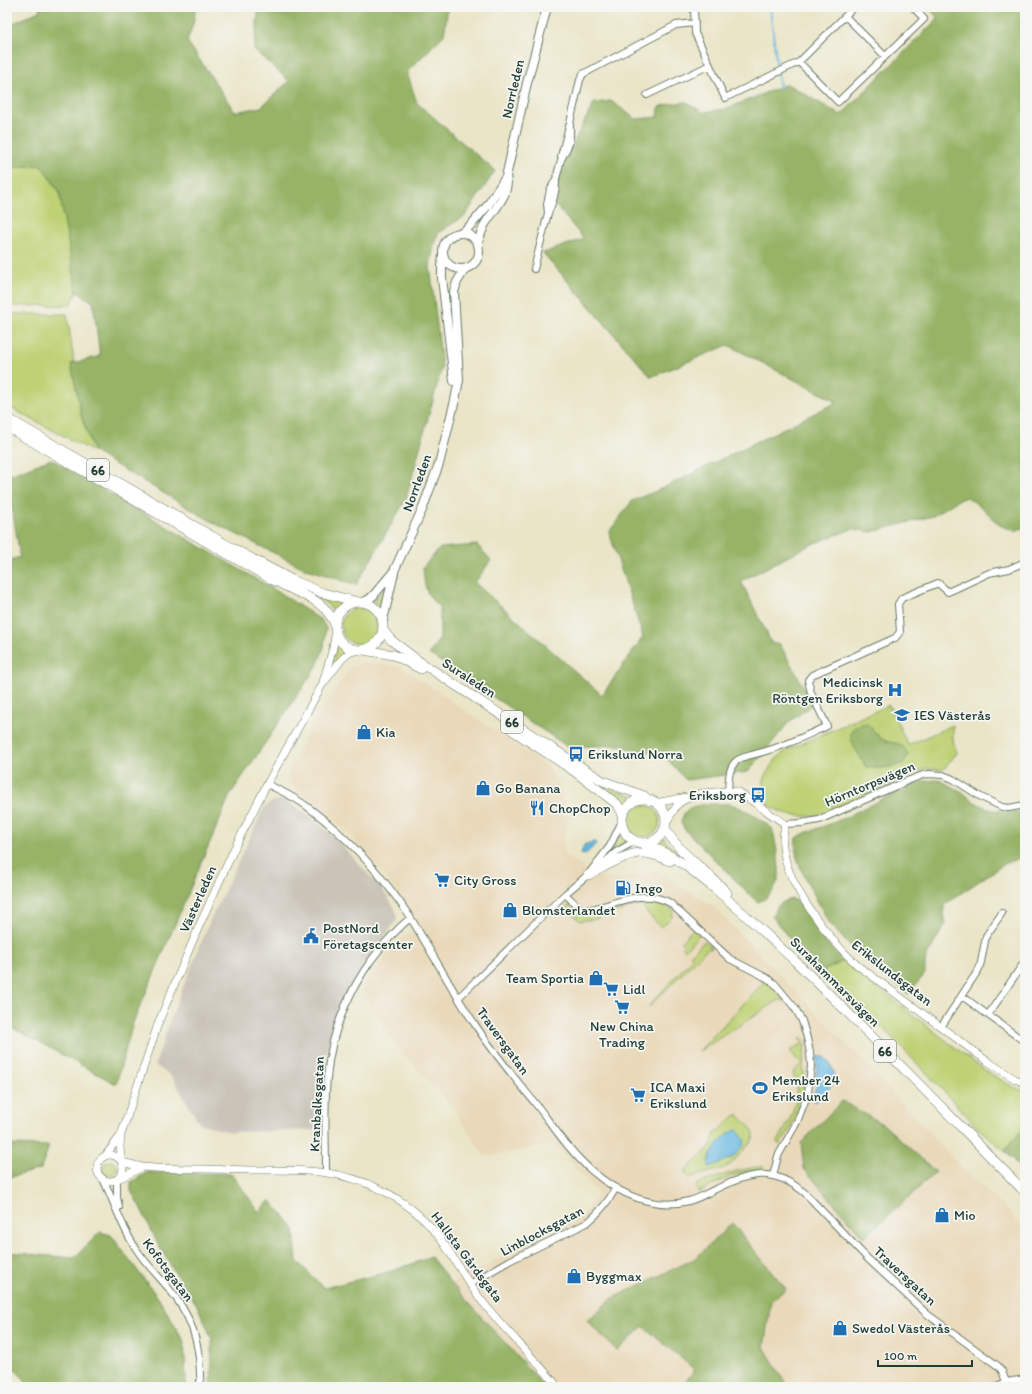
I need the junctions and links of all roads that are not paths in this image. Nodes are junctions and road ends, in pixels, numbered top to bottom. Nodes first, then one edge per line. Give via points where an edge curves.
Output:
1 (547, 7) edge
2 (694, 7) edge
3 (854, 7) edge
4 (913, 7) edge
5 (845, 16) junction
6 (695, 23) junction
7 (886, 56) junction
8 (799, 62) junction
9 (710, 65) junction
10 (647, 95) dead end
11 (506, 177) junction
12 (463, 232) junction
13 (478, 242) junction
14 (444, 254) junction
15 (465, 268) junction
16 (534, 269) dead end
17 (455, 400) junction
18 (7, 418) edge
19 (7, 427) edge
20 (1025, 562) edge
21 (394, 571) junction
22 (360, 602) junction
23 (383, 625) junction
24 (335, 627) junction
25 (360, 650) junction
26 (322, 685) junction
27 (267, 784) junction
28 (728, 791) junction
29 (693, 796) junction
30 (653, 802) junction
31 (1025, 805) edge
32 (623, 817) junction
33 (785, 824) junction
34 (665, 825) junction
35 (638, 842) junction
36 (588, 875) junction
37 (565, 894) junction
38 (743, 912) junction
39 (1002, 913) dead end
40 (410, 918) junction
41 (1025, 961) edge
42 (962, 996) junction
43 (458, 998) junction
44 (988, 1015) junction
45 (941, 1027) junction
46 (1025, 1042) edge
47 (1025, 1083) edge
48 (121, 1135) junction
49 (104, 1156) junction
50 (121, 1161) junction
51 (142, 1168) junction
52 (326, 1172) junction
53 (773, 1176) junction
54 (103, 1179) junction
55 (118, 1179) junction
56 (616, 1188) junction
57 (1025, 1192) edge
58 (120, 1217) junction
59 (470, 1284) junction
60 (1025, 1379) edge
61 (1006, 1382) junction
62 (200, 1387) edge
63 (558, 1387) edge
64 (995, 1387) edge

1 - 11 main road, Norrleden
2 - 6 street
3 - 5 street
4 - 7 street via 924,18
5 - 7 street
5 - 8 street
6 - 9 street via 695,33
6 - 16 street via 676,25 583,74 566,130 556,179 550,190 548,213
7 - 8 street via 838,102
8 - 9 street via 725,98
9 - 10 street
11 - 12 main road, Norrleden via 488,204
11 - 13 main road, Norrleden via 506,190 485,224
12 - 13 main road via 472,235
12 - 14 main road via 455,233 448,238
13 - 15 main road via 480,253 477,260
14 - 15 main road via 451,266
14 - 17 main road, Norrleden via 442,278
15 - 17 main road, Norrleden via 454,292 459,380
17 - 21 main road, Norrleden via 439,464 420,516
18 - 22 main road, 66 via 292,580 318,592
19 - 24 main road, 66 via 257,571 319,603 329,613
20 - 28 street via 1009,569 989,573 948,592 938,583 902,598 898,604 900,632 895,638 812,675 808,680 811,693 827,726 772,750 742,757 735,762 730,771
21 - 22 main road, Norrleden via 373,596
21 - 23 main road, Norrleden
22 - 23 main road, 66 via 375,607 380,612
22 - 24 main road via 349,604 342,609
23 - 25 main road via 378,641 371,647
23 - 30 main road, Suraleden / 66 via 390,640 420,662 578,766 603,781 644,796
24 - 25 main road, 66 via 343,643
24 - 26 street, Västerleden via 333,648
25 - 26 street, Västerleden via 349,653 340,661
25 - 32 main road, Suraleden / 66 via 394,655 416,666 574,771 617,804
26 - 27 street, Västerleden
27 - 40 street, Traversgatan via 308,807 343,837 381,878
27 - 48 street, Västerleden via 215,890 159,1022
28 - 29 street
28 - 33 street via 739,792
29 - 30 street
29 - 34 street via 677,805
30 - 32 main road via 641,800 631,804
30 - 34 main road, 66 via 664,812
31 - 33 street, Hörntorpsvägen via 1002,807 953,779 929,774 910,779 819,820
32 - 35 main road, 66 via 624,832
32 - 36 street via 610,846
33 - 45 street, Erikslundsgatan via 783,847 788,869 825,930 846,956
34 - 35 main road via 655,840 647,843
34 - 38 main road, Surahammarsvägen / 66 via 674,843 716,881
35 - 36 street via 616,852
35 - 38 main road, Surahammarsvägen / 66 via 653,846 683,862
36 - 37 street
36 - 38 main road via 631,854 651,854 670,861 695,876
37 - 43 street
37 - 53 street via 584,909 644,896 660,898 670,903 730,959 768,978 784,993 802,1021 808,1038 810,1080 801,1114 778,1156
38 - 57 main road, Surahammarsvägen / 66 via 835,1000
39 - 42 street via 986,936 982,962
40 - 43 street, Traversgatan
40 - 52 street, Kranbalksgatan via 366,968 350,996 339,1023 327,1079
41 - 44 street
42 - 44 street
42 - 45 street
43 - 56 street, Traversgatan via 491,1047 571,1150 593,1172
44 - 46 street
45 - 47 street, Erikslundsgatan via 987,1062
48 - 49 street, Västerleden
48 - 50 street, Västerleden
49 - 50 street via 112,1155
49 - 54 street via 97,1168
50 - 51 street, Hallsta Gårdsgata
50 - 55 street via 123,1170
51 - 52 street, Hallsta Gårdsgata
51 - 55 street, Hallsta Gårdsgata
52 - 59 street, Hallsta Gårdsgata via 366,1183 393,1196 410,1208 435,1232
53 - 56 street, Traversgatan via 764,1174 739,1178 697,1199 677,1203 638,1199
53 - 61 street, Traversgatan via 796,1186 927,1314 998,1366
54 - 55 street
54 - 58 street, Kofotsgatan
55 - 58 street, Kofotsgatan
56 - 59 street, Linblocksgatan via 597,1215 587,1223
58 - 62 street, Kofotsgatan via 139,1254 176,1297 188,1318 200,1364
59 - 63 street, Hallsta Gårdsgata via 482,1302
60 - 61 street
61 - 64 street

